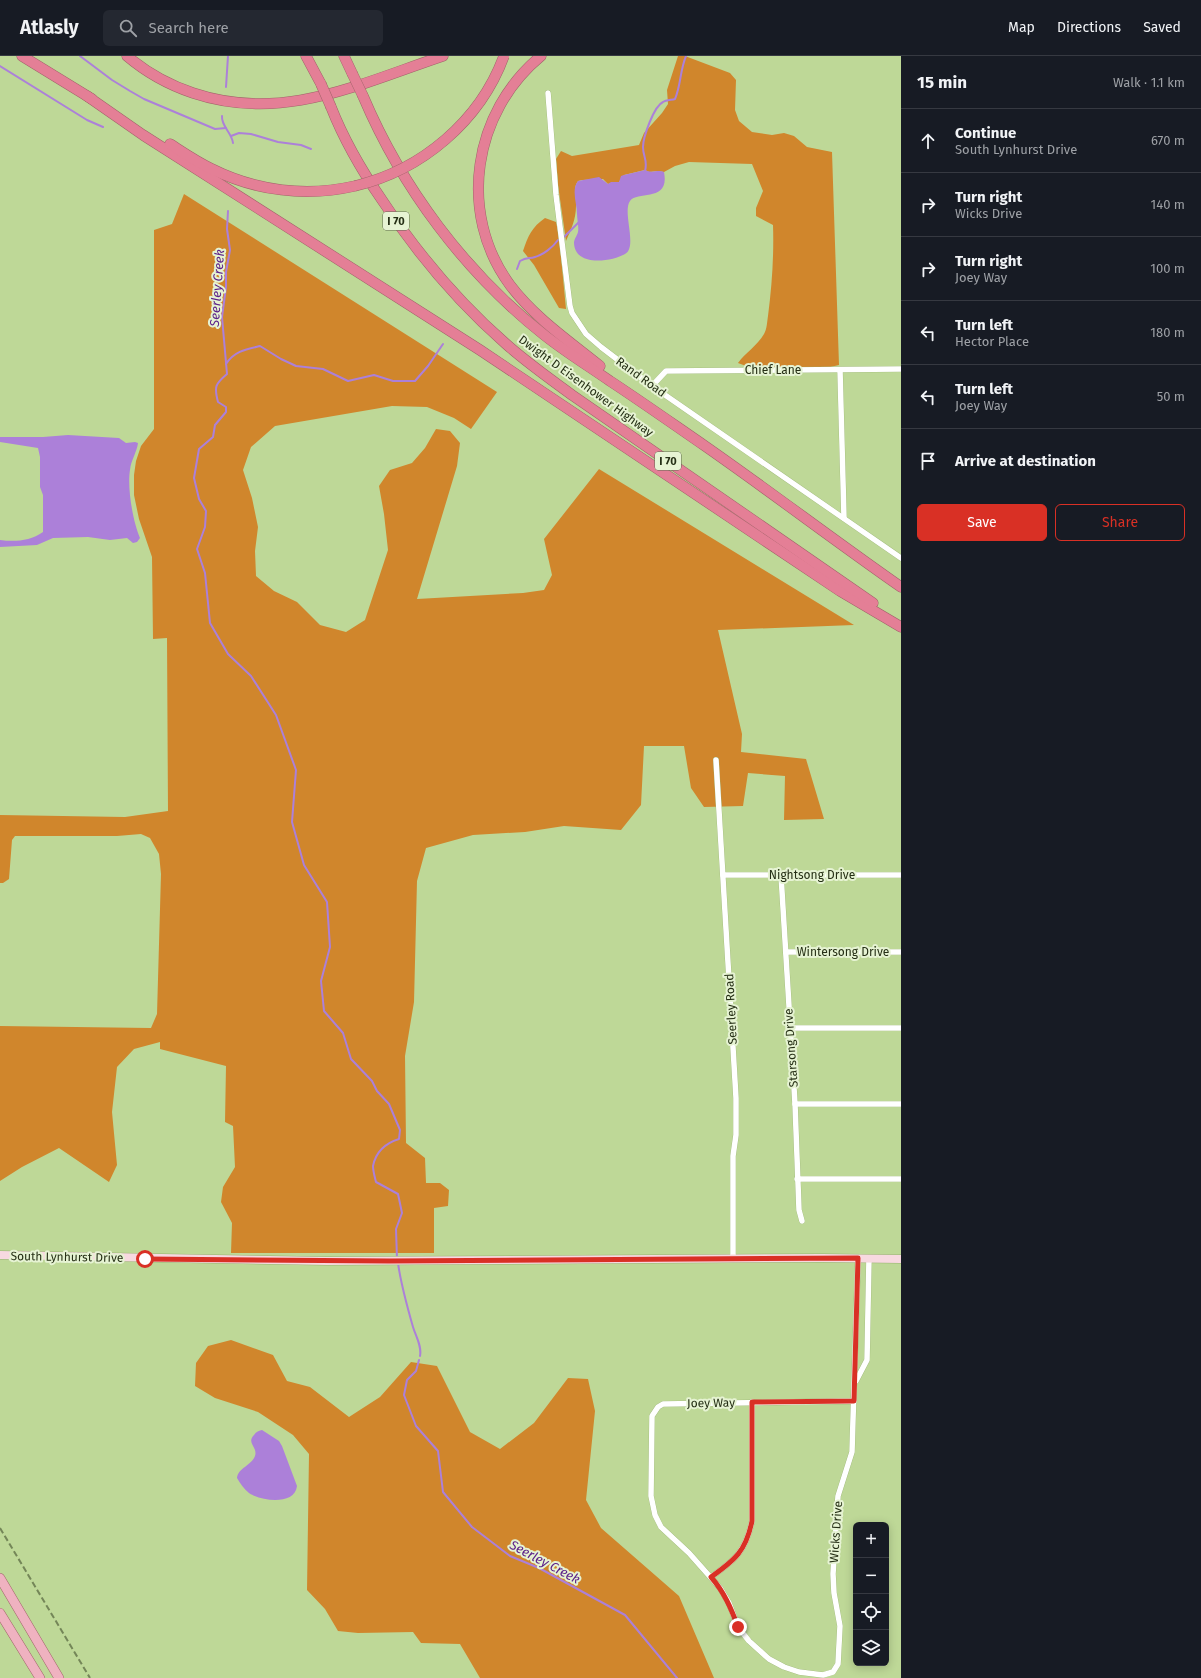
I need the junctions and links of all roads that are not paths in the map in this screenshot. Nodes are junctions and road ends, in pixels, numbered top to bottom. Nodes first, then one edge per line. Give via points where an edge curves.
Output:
1 (22, 56) edge
2 (127, 56) edge
3 (306, 56) edge
4 (310, 56) edge
5 (344, 56) edge
6 (348, 56) edge
7 (443, 56) edge
8 (504, 56) edge
9 (541, 56) edge
10 (352, 73) junction
11 (321, 84) junction
12 (548, 93) dead end
13 (87, 96) junction
14 (901, 369) edge
15 (840, 370) junction
16 (652, 386) junction
17 (648, 406) junction
18 (844, 518) junction
19 (901, 558) edge
20 (901, 587) edge
21 (901, 623) edge
22 (901, 627) edge
23 (716, 760) dead end
24 (723, 875) junction
25 (781, 875) junction
26 (901, 875) edge
27 (786, 952) junction
28 (901, 952) edge
29 (790, 1028) junction
30 (901, 1028) edge
31 (795, 1104) junction
32 (901, 1104) edge
33 (798, 1179) junction
34 (901, 1179) edge
35 (802, 1221) dead end
36 (0, 1255) edge
37 (733, 1258) junction
38 (858, 1258) junction
39 (869, 1258) junction
40 (901, 1259) edge
41 (855, 1383) junction
42 (854, 1401) junction
43 (752, 1402) junction
44 (711, 1577) junction
45 (0, 1578) edge
46 (0, 1613) edge
47 (40, 1678) edge
48 (59, 1678) edge

1 - 13 highway
2 - 7 highway via 159,78 184,90 228,102 256,105 282,104 313,98 357,86
3 - 11 highway
4 - 11 highway, Dwight D Eisenhower Highway / I 70
5 - 10 highway, Dwight D Eisenhower Highway / I 70
6 - 10 highway
8 - 13 highway, bridge via 483,97 445,141 403,169 378,180 324,191 298,192 247,183 210,168
9 - 17 highway via 525,70 510,89 497,109 486,136 478,185 485,234 497,264 517,293 552,326
10 - 17 highway, Dwight D Eisenhower Highway / I 70, bridge via 406,180 468,263 542,333
11 - 21 highway, Dwight D Eisenhower Highway / I 70, bridge via 357,162 414,245 452,291 504,342 567,391
12 - 16 street, Rand Road via 556,195 572,313 586,334
13 - 22 highway via 143,135 480,350 840,591
14 - 15 street, Chief Lane
15 - 16 street, Chief Lane via 666,371
15 - 18 street
16 - 18 street, Rand Road
17 - 20 highway, Dwight D Eisenhower Highway / I 70
18 - 19 street, Rand Road
23 - 24 street, Seerley Road
24 - 25 street, Nightsong Drive
24 - 37 street, Seerley Road via 736,1098
25 - 26 street, Nightsong Drive
25 - 27 street, Starsong Drive
27 - 28 street, Wintersong Drive
27 - 29 street, Starsong Drive
29 - 30 street
29 - 31 street, Starsong Drive
31 - 32 street
31 - 33 street, Starsong Drive
33 - 34 street
33 - 35 street, Starsong Drive
36 - 37 main road, South Lynhurst Drive via 389,1261
37 - 38 main road, South Lynhurst Drive
38 - 39 main road, South Lynhurst Drive
38 - 41 street, Wicks Drive
39 - 40 main road, South Lynhurst Drive
39 - 41 street, Wicks Drive via 867,1360
41 - 42 street, Wicks Drive
42 - 43 street, Joey Way
42 - 44 street, Wicks Drive via 852,1452 838,1496 834,1593 840,1626 838,1664 832,1672 823,1675 799,1672 769,1659 738,1627 729,1603
43 - 44 street via 752,1521 749,1537 729,1564
43 - 44 street, Joey Way via 663,1404 652,1416 651,1496 655,1515 661,1527
45 - 48 main road
46 - 47 main road

